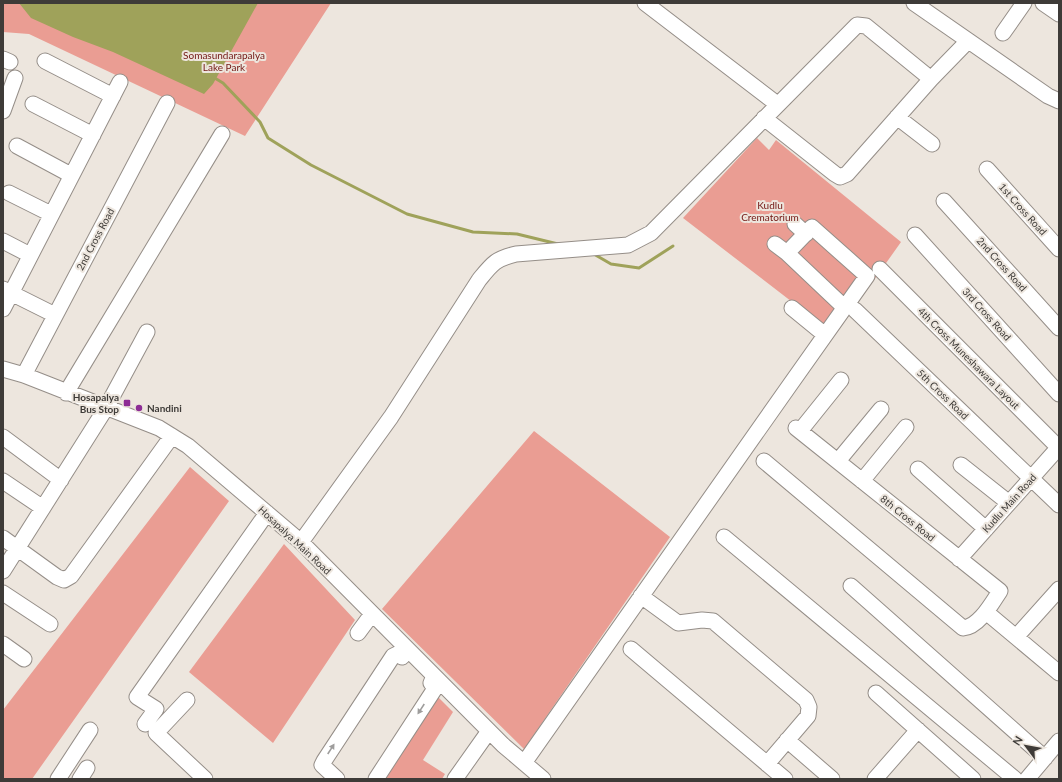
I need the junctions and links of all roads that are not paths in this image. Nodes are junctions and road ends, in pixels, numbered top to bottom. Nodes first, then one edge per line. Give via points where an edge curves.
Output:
1 (645, 3) edge
2 (914, 3) edge
3 (1024, 3) edge
4 (1043, 3) edge
5 (1059, 14) edge
6 (1003, 33) dead end
7 (968, 41) junction
8 (45, 61) dead end
9 (15, 78) dead end
10 (931, 79) junction
11 (120, 82) dead end
12 (1043, 91) junction
13 (1059, 92) edge
14 (112, 96) junction
15 (1059, 101) edge
16 (167, 103) dead end
17 (33, 104) dead end
18 (777, 104) junction
19 (3, 111) edge
20 (898, 117) junction
21 (764, 118) junction
22 (222, 134) dead end
23 (93, 135) junction
24 (932, 144) dead end
25 (17, 146) dead end
26 (988, 169) dead end
27 (71, 175) junction
28 (9, 193) dead end
29 (944, 200) dead end
30 (51, 214) junction
31 (915, 235) dead end
32 (3, 242) edge
33 (1059, 250) edge
34 (30, 255) junction
35 (880, 269) dead end
36 (7, 291) edge
37 (792, 308) dead end
38 (850, 308) junction
39 (3, 310) edge
40 (55, 315) junction
41 (1059, 328) edge
42 (147, 332) dead end
43 (827, 332) junction
44 (3, 369) edge
45 (24, 375) junction
46 (841, 380) dead end
47 (66, 393) junction
48 (1059, 394) edge
49 (106, 408) junction
50 (881, 409) dead end
51 (906, 427) dead end
52 (172, 436) junction
53 (3, 437) edge
54 (1059, 448) edge
55 (764, 461) dead end
56 (838, 461) junction
57 (961, 465) dead end
58 (918, 469) dead end
59 (1030, 479) junction
60 (61, 480) junction
61 (3, 481) edge
62 (862, 481) junction
63 (1009, 503) junction
64 (1059, 505) edge
65 (43, 508) junction
66 (267, 514) junction
67 (986, 529) junction
68 (724, 537) dead end
69 (3, 538) edge
70 (300, 542) junction
71 (17, 548) junction
72 (959, 559) junction
73 (3, 571) edge
74 (851, 586) dead end
75 (3, 593) edge
76 (641, 596) junction
77 (1057, 596) edge
78 (986, 612) junction
79 (372, 614) junction
80 (50, 624) dead end
81 (358, 633) dead end
82 (1016, 637) junction
83 (3, 644) edge
84 (631, 649) dead end
85 (408, 650) junction
86 (24, 659) dead end
87 (1059, 673) edge
88 (434, 676) junction
89 (876, 693) dead end
90 (187, 700) dead end
91 (146, 724) dead end
92 (90, 730) dead end
93 (918, 730) junction
94 (488, 731) junction
95 (787, 740) junction
96 (1059, 741) edge
97 (1045, 758) junction
98 (524, 763) junction
99 (767, 764) junction
100 (58, 779) edge
101 (205, 779) edge
102 (337, 779) edge
103 (376, 779) edge
104 (455, 779) edge
105 (543, 779) edge
106 (785, 779) edge
107 (832, 779) edge
108 (875, 779) edge
109 (973, 779) edge
110 (1015, 779) edge
111 (1027, 779) edge

1 - 18 street
2 - 7 street
3 - 6 street
4 - 5 street
7 - 10 street
7 - 12 street
8 - 14 street
9 - 19 street
10 - 18 street via 866,26 857,25
10 - 20 street
11 - 14 street
12 - 13 street
12 - 15 street
14 - 23 street
16 - 40 street, 2nd Cross Road
17 - 23 street
18 - 21 street
20 - 21 street via 847,174 840,177
20 - 24 street
21 - 70 street via 651,233 628,245 516,254 501,257 493,263 479,280 391,417
22 - 47 street
23 - 27 street
25 - 27 street
26 - 33 street, 1st Cross Road
27 - 30 street
28 - 30 street
29 - 41 street, 2nd Cross Road
30 - 34 street
31 - 48 street, 3rd Cross Road
32 - 34 street
34 - 36 street
35 - 54 street, 4th Cross Muneshawara Layout
36 - 39 street
36 - 40 street
37 - 43 street
38 - 38 street, 5th Cross Road via 781,249 800,229 812,227 866,276
38 - 43 street
38 - 59 street, 5th Cross Road
40 - 45 street, 2nd Cross Road
42 - 49 street
43 - 76 street
44 - 45 street, Hosapalya Main Road
45 - 47 street, Hosapalya Main Road
46 - 56 street, 8th Cross Road via 798,430
47 - 49 street, Hosapalya Main Road
49 - 52 street, Hosapalya Main Road via 159,428
49 - 60 street
50 - 56 street
51 - 62 street
52 - 66 street, Hosapalya Main Road via 188,446
52 - 71 street via 71,576 64,580 57,577
53 - 60 street
54 - 59 street, Kudlu Main Road
55 - 78 street via 957,624 969,628
56 - 62 street, 8th Cross Road
57 - 63 street
58 - 67 street
59 - 63 street, Kudlu Main Road
59 - 64 street, 5th Cross Road
60 - 65 street
61 - 65 street
62 - 72 street, 8th Cross Road
63 - 67 street, Kudlu Main Road
65 - 71 street
66 - 70 street, Hosapalya Main Road
66 - 91 street via 137,697 156,709
67 - 72 street, Kudlu Main Road
68 - 110 street
69 - 71 street
70 - 79 street, Hosapalya Main Road
71 - 73 street
72 - 78 street, 8th Cross Road via 1000,591
74 - 97 street
75 - 80 street
76 - 95 street via 678,623 702,620 713,622 806,700 810,707 808,716
76 - 98 street
77 - 82 street
78 - 82 street
79 - 81 street
79 - 85 street, Hosapalya Main Road
82 - 87 street
83 - 86 street
84 - 99 street
85 - 88 street, Hosapalya Main Road
102 -> 85 street via 322,765 324,761 393,656 397,654 402,658
88 - 94 street, Hosapalya Main Road
88 -> 103 street via 430,683 434,690
89 - 93 street
90 - 101 street via 156,733
92 - 100 street
93 - 108 street
93 - 109 street
94 - 98 street, Hosapalya Main Road
94 - 104 street
95 - 99 street
95 - 107 street
96 - 97 street
97 - 111 street
98 - 105 street, Hosapalya Main Road
99 - 106 street

